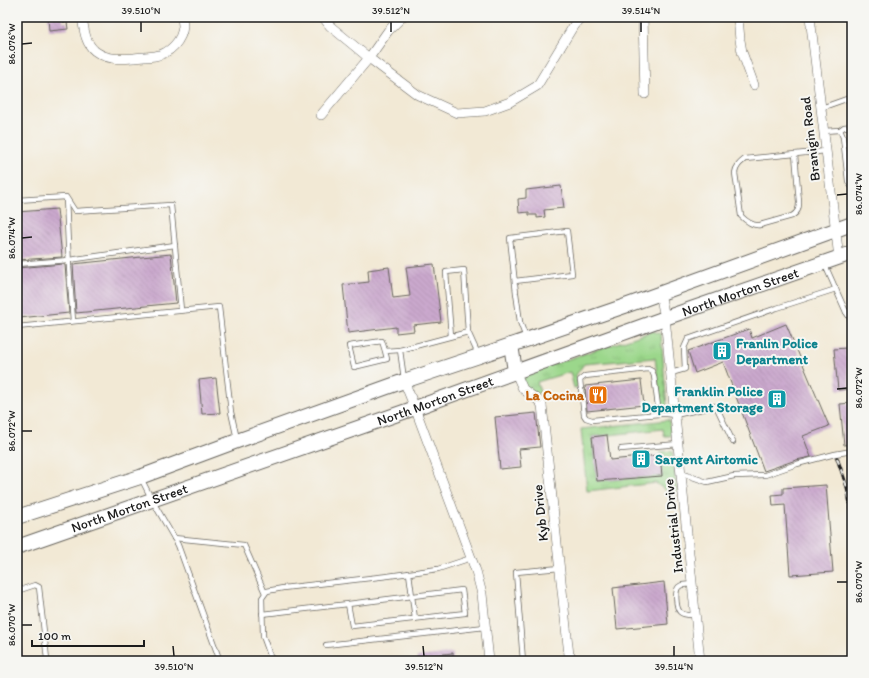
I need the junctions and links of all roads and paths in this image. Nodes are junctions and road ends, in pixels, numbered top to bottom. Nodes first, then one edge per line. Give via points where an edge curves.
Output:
1 (82, 17) edge
2 (182, 17) edge
3 (323, 17) edge
4 (402, 17) edge
5 (581, 17) edge
6 (643, 17) edge
7 (738, 17) edge
8 (810, 17) edge
9 (369, 58) junction
10 (754, 85) dead end
11 (645, 94) dead end
12 (852, 97) edge
13 (821, 108) junction
14 (321, 115) dead end
15 (852, 126) edge
16 (840, 130) junction
17 (824, 131) junction
18 (826, 151) junction
19 (795, 154) junction
20 (852, 185) edge
21 (66, 197) junction
22 (17, 200) edge
23 (852, 224) edge
24 (835, 230) junction
25 (175, 245) junction
26 (852, 254) edge
27 (838, 258) junction
28 (69, 260) junction
29 (824, 263) junction
30 (17, 264) edge
31 (514, 282) junction
32 (836, 289) junction
33 (660, 294) junction
34 (181, 310) junction
35 (852, 311) edge
36 (846, 312) junction
37 (665, 318) junction
38 (73, 321) junction
39 (852, 321) edge
40 (17, 327) edge
41 (468, 332) junction
42 (451, 336) junction
43 (526, 340) junction
44 (511, 345) junction
45 (400, 350) junction
46 (385, 352) junction
47 (479, 356) junction
48 (515, 371) junction
49 (671, 373) junction
50 (404, 381) junction
51 (415, 408) junction
52 (658, 414) junction
53 (675, 415) junction
54 (237, 441) junction
55 (733, 442) dead end
56 (678, 444) junction
57 (621, 449) dead end
58 (852, 451) edge
59 (681, 473) junction
60 (140, 477) junction
61 (152, 500) junction
62 (17, 517) edge
63 (174, 538) junction
64 (17, 547) edge
65 (472, 558) junction
66 (560, 568) junction
67 (408, 573) junction
68 (692, 584) junction
69 (17, 591) edge
70 (265, 593) junction
71 (412, 596) junction
72 (348, 604) junction
73 (262, 614) junction
74 (696, 615) junction
75 (415, 619) junction
76 (486, 627) junction
77 (326, 645) dead end
78 (47, 659) dead end
79 (220, 661) edge
80 (272, 661) edge
81 (489, 661) edge
82 (524, 661) edge
83 (574, 661) edge
84 (700, 661) edge

1 - 2 street via 86,37 94,50 117,59 155,56 166,52 179,38 183,27
3 - 9 street via 330,26
4 - 9 street via 388,31
5 - 9 street via 536,86 510,102 485,111 457,113 418,95
6 - 11 street
7 - 10 street via 742,52
8 - 13 street, Branigin Road
9 - 14 street
12 - 13 lane
13 - 17 street, Branigin Road
15 - 16 lane
16 - 17 lane
16 - 20 lane via 848,181
17 - 18 street, Branigin Road
18 - 19 lane
18 - 24 street, Branigin Road
19 - 19 lane via 745,159 740,162 735,173 740,216 755,226 796,213 800,202
21 - 22 lane
21 - 25 lane via 75,212 171,205
21 - 28 lane
23 - 24 main road, North Morton Street
24 - 27 street, Branigin Road
24 - 33 main road, North Morton Street
25 - 28 lane
25 - 34 lane
26 - 27 main road, North Morton Street
27 - 29 main road, North Morton Street
28 - 30 lane
28 - 38 lane
29 - 32 lane
29 - 37 main road, North Morton Street
31 - 31 lane via 510,238 567,231 572,274
31 - 43 lane via 520,322
32 - 36 lane
32 - 49 lane via 688,339 684,348 685,369
33 - 37 street, Industrial Drive
33 - 43 main road, North Morton Street
34 - 38 lane
34 - 54 lane via 219,307 231,412
35 - 36 lane
36 - 39 lane
37 - 48 main road, North Morton Street
37 - 49 street, Industrial Drive
38 - 40 lane
41 - 42 lane
41 - 42 lane via 464,270 446,272
41 - 47 lane
42 - 45 lane
43 - 44 main road, North Morton Street
44 - 47 main road, North Morton Street
44 - 48 main road
45 - 46 lane
45 - 50 lane
46 - 46 lane via 382,341 349,346 354,367 387,359
47 - 50 main road, North Morton Street
48 - 51 main road, North Morton Street
48 - 66 street, Kyb Drive via 522,389 542,405
49 - 53 street, Industrial Drive
50 - 51 street
50 - 54 main road, North Morton Street
51 - 61 main road, North Morton Street
51 - 65 street
52 - 52 lane via 592,420 586,418 580,380 585,376 648,369 654,376
52 - 53 lane
53 - 55 lane via 716,406
53 - 56 street, Industrial Drive
54 - 60 main road, North Morton Street
56 - 57 lane
56 - 59 street, Industrial Drive
58 - 59 lane via 797,464 765,475 734,476 707,482
59 - 68 street, Industrial Drive
60 - 61 lane
60 - 62 main road, North Morton Street
61 - 63 lane
61 - 64 main road, North Morton Street
63 - 70 lane via 244,545
63 - 79 lane
65 - 67 lane via 438,569
65 - 76 street via 482,594
66 - 82 lane via 516,572
66 - 83 street, Kyb Drive via 569,655
67 - 70 lane via 282,588
67 - 71 lane
68 - 74 street, Industrial Drive
68 - 74 lane via 676,588 676,597 680,612 684,615
69 - 78 lane via 35,585 39,588
70 - 73 lane via 262,598
71 - 72 lane
71 - 75 lane
71 - 75 lane via 462,590 466,613
72 - 73 lane
72 - 75 lane via 352,626
73 - 80 lane via 263,636
74 - 84 street, Industrial Drive
76 - 77 lane
76 - 81 street

